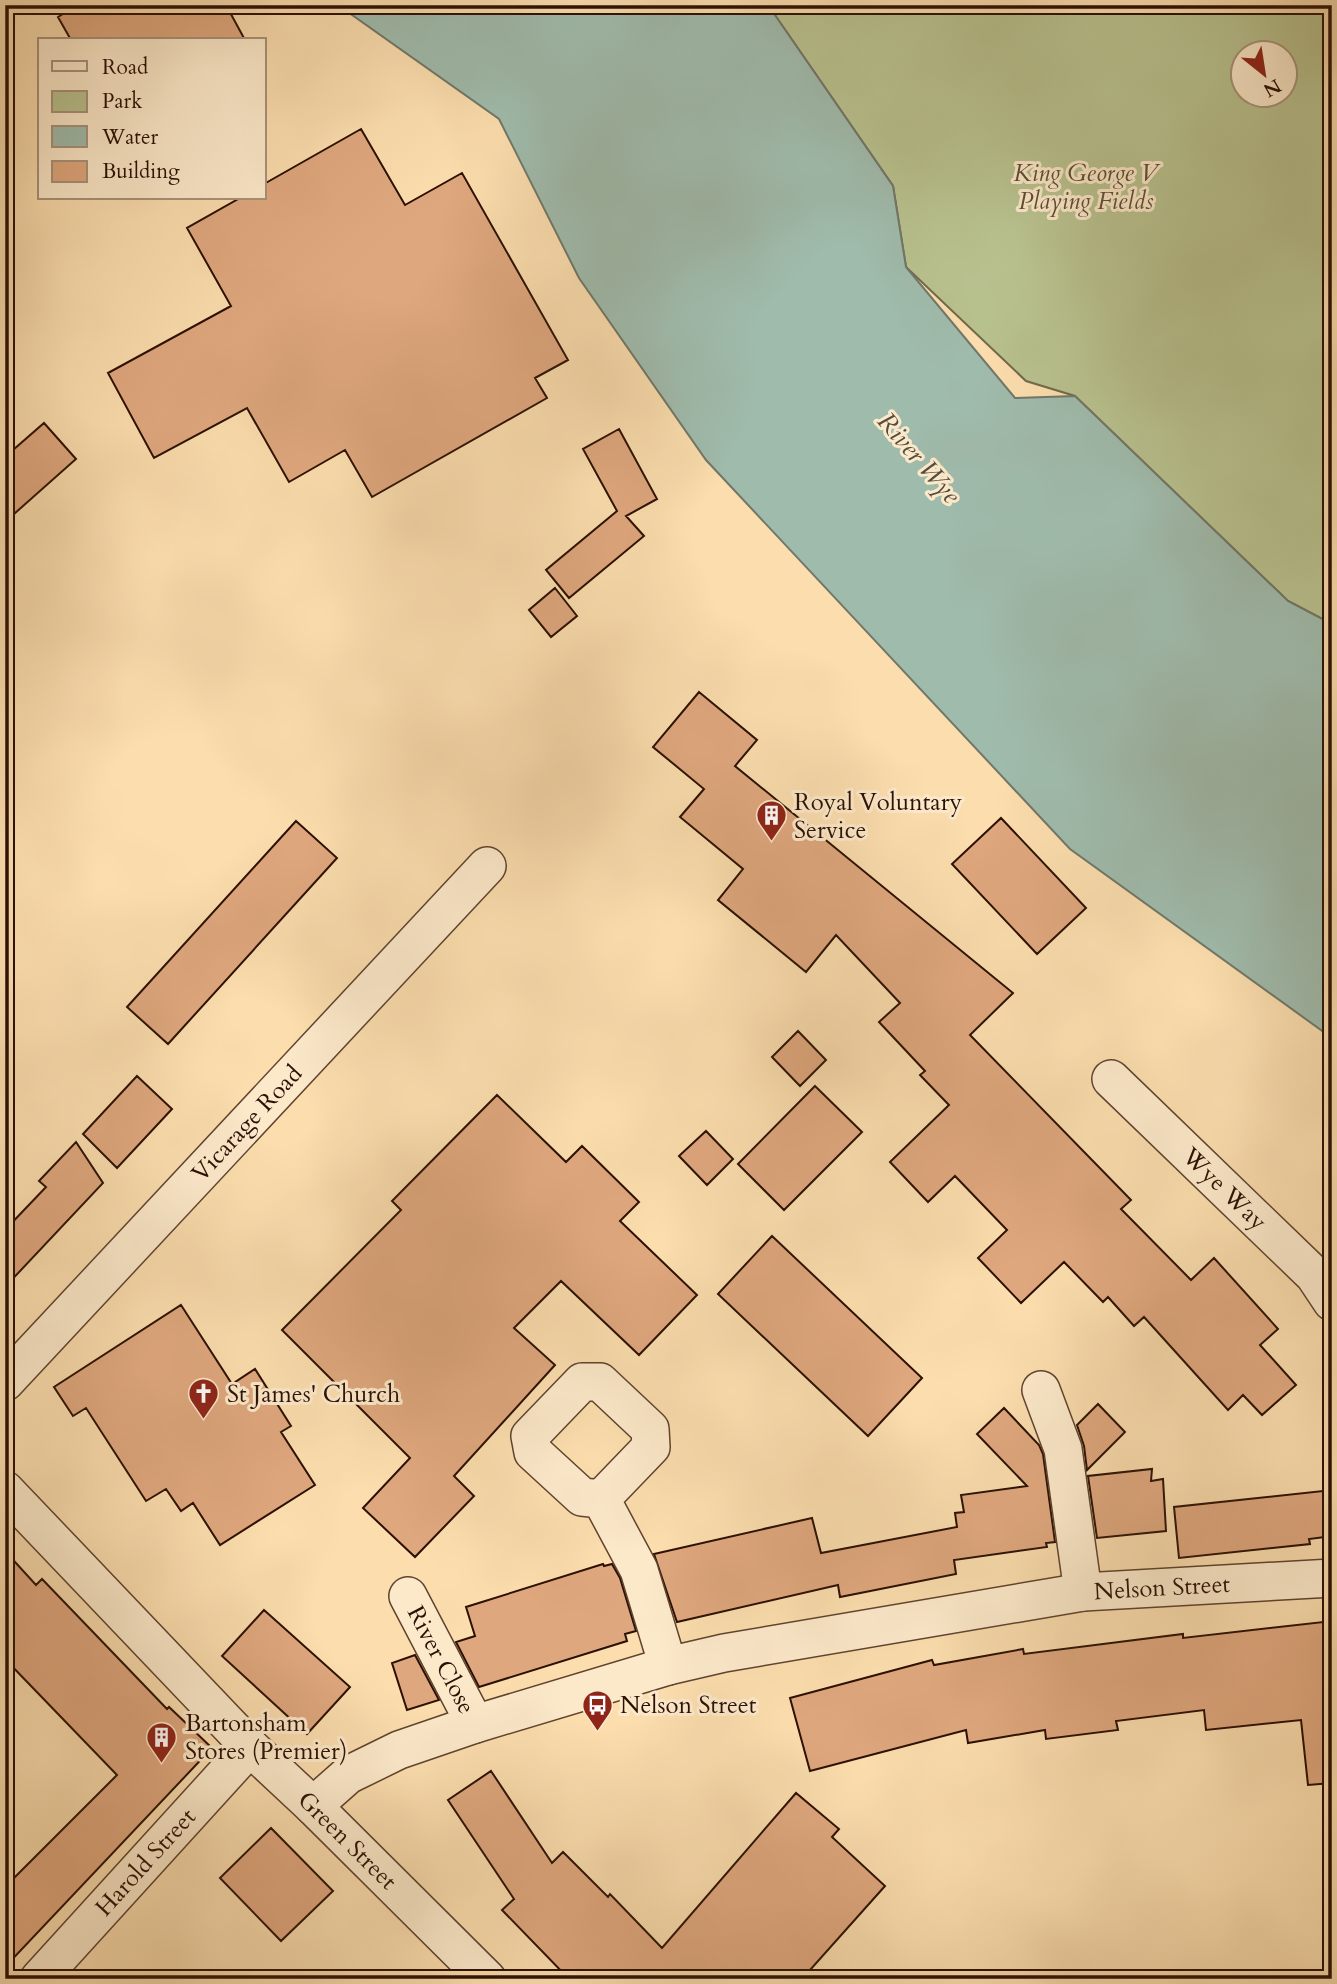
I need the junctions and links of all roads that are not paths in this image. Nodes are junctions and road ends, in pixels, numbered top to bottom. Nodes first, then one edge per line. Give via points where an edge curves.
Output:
1 (487, 866) dead end
2 (1111, 1079) dead end
3 (1332, 1301) edge
4 (5, 1382) edge
5 (1041, 1390) dead end
6 (5, 1490) edge
7 (601, 1499) dead end
8 (1332, 1578) edge
9 (1083, 1592) junction
10 (408, 1596) dead end
11 (668, 1666) junction
12 (475, 1724) junction
13 (250, 1747) junction
14 (313, 1805) junction
15 (39, 1979) edge
16 (487, 1979) edge

1 - 4 street, Vicarage Road
2 - 3 street, Wye Way via 1314,1275
5 - 9 street via 1063,1449
6 - 13 street, Green Street
7 - 11 street via 639,1570
8 - 9 street, Nelson Street
9 - 11 street, Nelson Street
10 - 12 street, River Close
11 - 12 street, Nelson Street
12 - 14 street, Nelson Street via 348,1774
13 - 14 street, Green Street
13 - 15 street, Harold Street
14 - 16 street, Green Street

